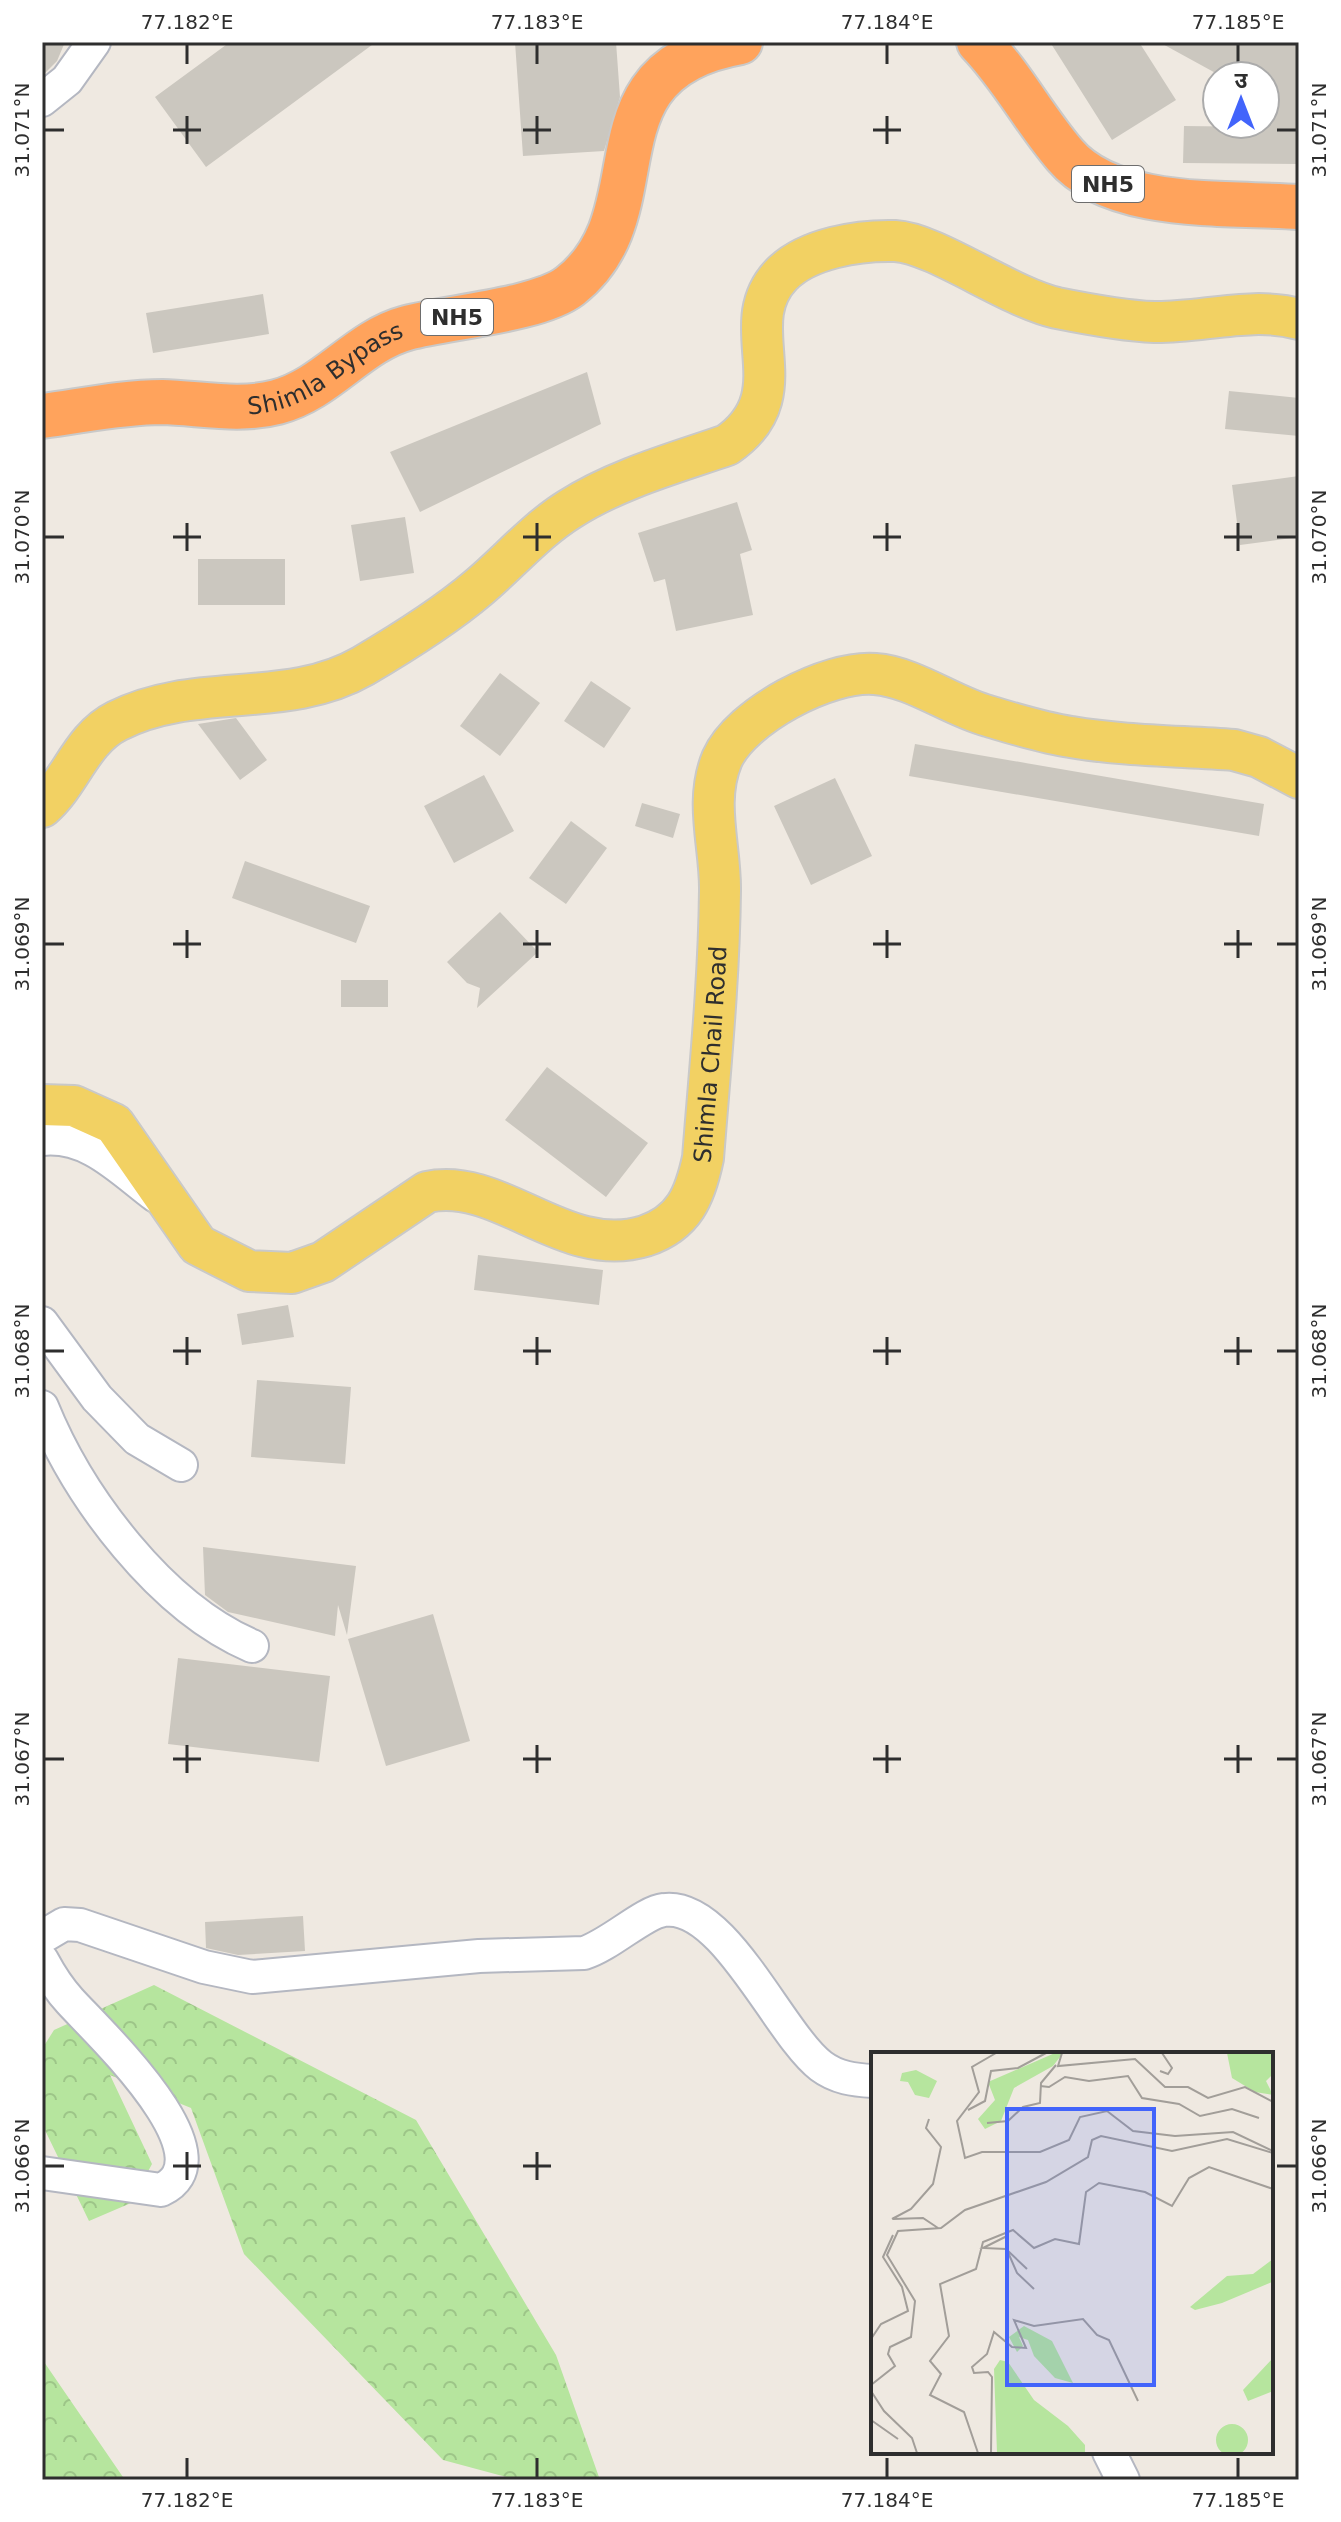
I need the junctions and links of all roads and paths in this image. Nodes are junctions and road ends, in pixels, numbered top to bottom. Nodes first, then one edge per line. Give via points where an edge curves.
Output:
1 (94, 42) edge
2 (740, 42) edge
3 (979, 42) edge
4 (42, 100) edge
5 (1299, 207) edge
6 (1299, 319) edge
7 (42, 416) edge
8 (1299, 778) edge
9 (42, 807) edge
10 (42, 1105) edge
11 (42, 1139) edge
12 (171, 1207) junction
13 (42, 1323) edge
14 (42, 1407) edge
15 (181, 1465) dead end
16 (252, 1646) dead end
17 (42, 1937) edge
18 (42, 1960) edge
19 (871, 2081) edge
20 (42, 2173) edge
21 (1110, 2454) edge
22 (1123, 2480) edge

1 - 4 street via 67,80
2 - 7 highway, Shimla Bypass / NH5 via 667,72 645,97 605,244 591,267 561,292 391,333 303,394 273,403 159,402
3 - 5 highway, NH5 via 1066,157 1117,189 1149,197
6 - 9 main road via 1251,314 1153,322 1056,307 1009,292 899,241 864,242 811,256 778,278 767,300 763,402 744,433 727,445 588,497 442,615 361,668 288,690 170,702 114,722 81,753
8 - 12 main road, Shimla Chail Road via 1234,750 1047,732 876,674 820,681 779,704 737,739 718,774 712,823 720,888 703,1158 681,1216 660,1231 603,1240 573,1235 486,1198 442,1189 427,1192 323,1262 292,1273 267,1274 231,1264 198,1245
10 - 12 main road, Shimla Chail Road via 74,1106 114,1124
11 - 12 street via 60,1138 100,1152
13 - 15 street via 137,1439
14 - 16 street via 61,1448 140,1563 197,1616
17 - 19 street via 64,1924 80,1925 224,1973 276,1977 479,1956 584,1953 654,1914 672,1910 696,1919 717,1936 815,2061 840,2077
18 - 20 street via 68,2000 142,2077 183,2158 177,2178 161,2190
21 - 22 street

